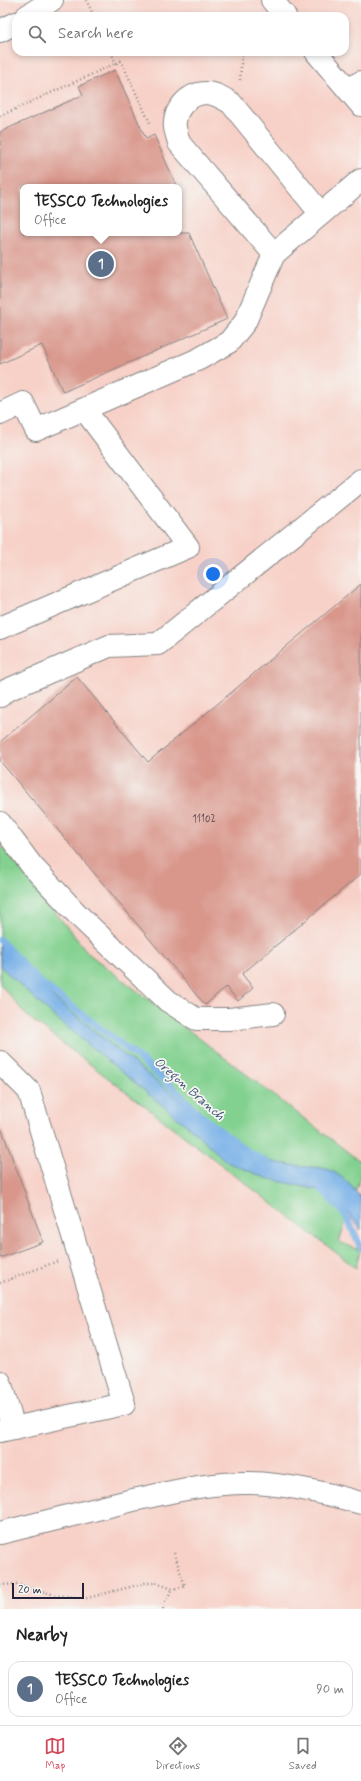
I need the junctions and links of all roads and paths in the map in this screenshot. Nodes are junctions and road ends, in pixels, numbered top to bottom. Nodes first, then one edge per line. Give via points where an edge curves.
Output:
1 (52, 0) edge
2 (86, 0) edge
3 (272, 0) edge
4 (33, 12) edge
5 (92, 12) edge
6 (282, 12) edge
7 (12, 25) edge
8 (0, 31) edge
9 (112, 56) edge
10 (320, 56) edge
11 (116, 64) junction
12 (357, 92) edge
13 (0, 116) edge
14 (154, 130) dead end
15 (361, 180) edge
16 (321, 214) junction
17 (274, 254) junction
18 (84, 409) junction
19 (0, 414) edge
20 (361, 480) edge
21 (0, 628) edge
22 (0, 696) edge
23 (0, 823) edge
24 (274, 1014) dead end
25 (0, 1062) edge
26 (78, 1253) junction
27 (0, 1283) edge
28 (0, 1382) edge
29 (7, 1429) edge
30 (361, 1503) edge
31 (0, 1533) edge
32 (174, 1553) dead end
33 (0, 1585) edge
34 (173, 1589) junction
35 (163, 1609) edge

1 - 4 main road
2 - 5 path
3 - 6 main road
7 - 8 main road
9 - 11 path
10 - 12 main road
11 - 13 path
11 - 14 path via 121,61
15 - 16 main road
16 - 17 main road
16 - 17 main road via 231,103 205,93 183,103 177,114 175,127 179,143
17 - 18 main road via 245,322 229,342 199,359
18 - 19 main road via 36,430 24,403
18 - 21 main road via 188,547
20 - 22 main road via 158,644 109,646 5,691
23 - 24 main road via 32,866 80,917 168,1002 196,1019 229,1019
25 - 26 main road via 29,1091
26 - 27 path
26 - 29 main road via 124,1404
28 - 29 main road
30 - 31 main road via 331,1494 251,1483 213,1485 155,1495
32 - 34 path via 185,1586
33 - 34 path via 17,1584 56,1595 87,1598 145,1583 156,1583
34 - 35 path via 163,1604

